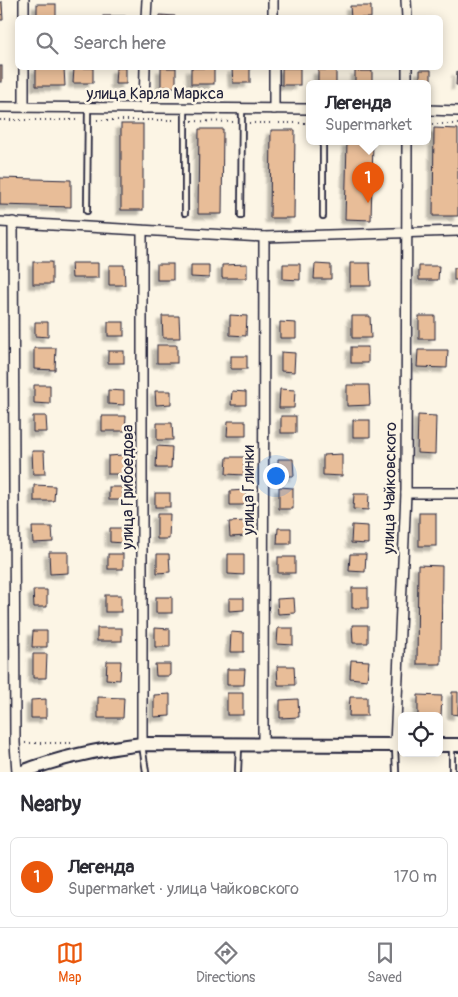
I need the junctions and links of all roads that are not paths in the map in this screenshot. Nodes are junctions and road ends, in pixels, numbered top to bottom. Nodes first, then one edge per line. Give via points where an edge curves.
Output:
1 (24, 0) edge
2 (147, 0) edge
3 (273, 0) edge
4 (406, 0) edge
5 (24, 15) edge
6 (146, 15) edge
7 (273, 15) edge
8 (406, 15) edge
9 (24, 70) edge
10 (145, 70) edge
11 (274, 70) edge
12 (0, 107) edge
13 (24, 107) junction
14 (88, 108) junction
15 (144, 108) junction
16 (186, 108) junction
17 (242, 109) junction
18 (274, 109) junction
19 (306, 109) edge
20 (431, 110) edge
21 (458, 110) edge
22 (323, 145) edge
23 (408, 145) edge
24 (87, 211) dead end
25 (185, 214) dead end
26 (241, 216) dead end
27 (323, 216) dead end
28 (0, 222) edge
29 (13, 222) junction
30 (142, 230) junction
31 (458, 231) edge
32 (406, 232) junction
33 (264, 237) junction
34 (458, 492) edge
35 (406, 493) junction
36 (400, 712) edge
37 (239, 743) junction
38 (263, 743) junction
39 (142, 744) junction
40 (398, 744) edge
41 (450, 745) edge
42 (398, 753) edge
43 (17, 772) edge
44 (22, 772) edge
45 (146, 772) edge
46 (238, 772) edge
47 (396, 772) edge
48 (452, 772) edge

1 - 5 street
2 - 6 street
3 - 7 street
4 - 8 street
9 - 13 street
10 - 15 street
11 - 18 street
12 - 13 street, улица Карла Маркса
13 - 14 street, улица Карла Маркса
14 - 15 street, улица Карла Маркса
14 - 24 lane
15 - 16 street, улица Карла Маркса
16 - 17 street, улица Карла Маркса
16 - 25 lane
17 - 18 street, улица Карла Маркса
17 - 26 lane
18 - 19 street, улица Карла Маркса
20 - 21 street
22 - 27 lane
23 - 32 street, улица Чайковского
28 - 29 street
29 - 30 street
29 - 43 street
30 - 33 street
30 - 39 street, улица Грибоедова
31 - 32 street
32 - 33 street
32 - 35 street, улица Чайковского
33 - 38 street, улица Глинки
34 - 35 street
35 - 36 street, улица Чайковского
37 - 38 main road
37 - 39 main road
37 - 46 lane
38 - 40 main road
39 - 44 main road via 53,760
39 - 45 lane
41 - 48 lane
42 - 47 lane

